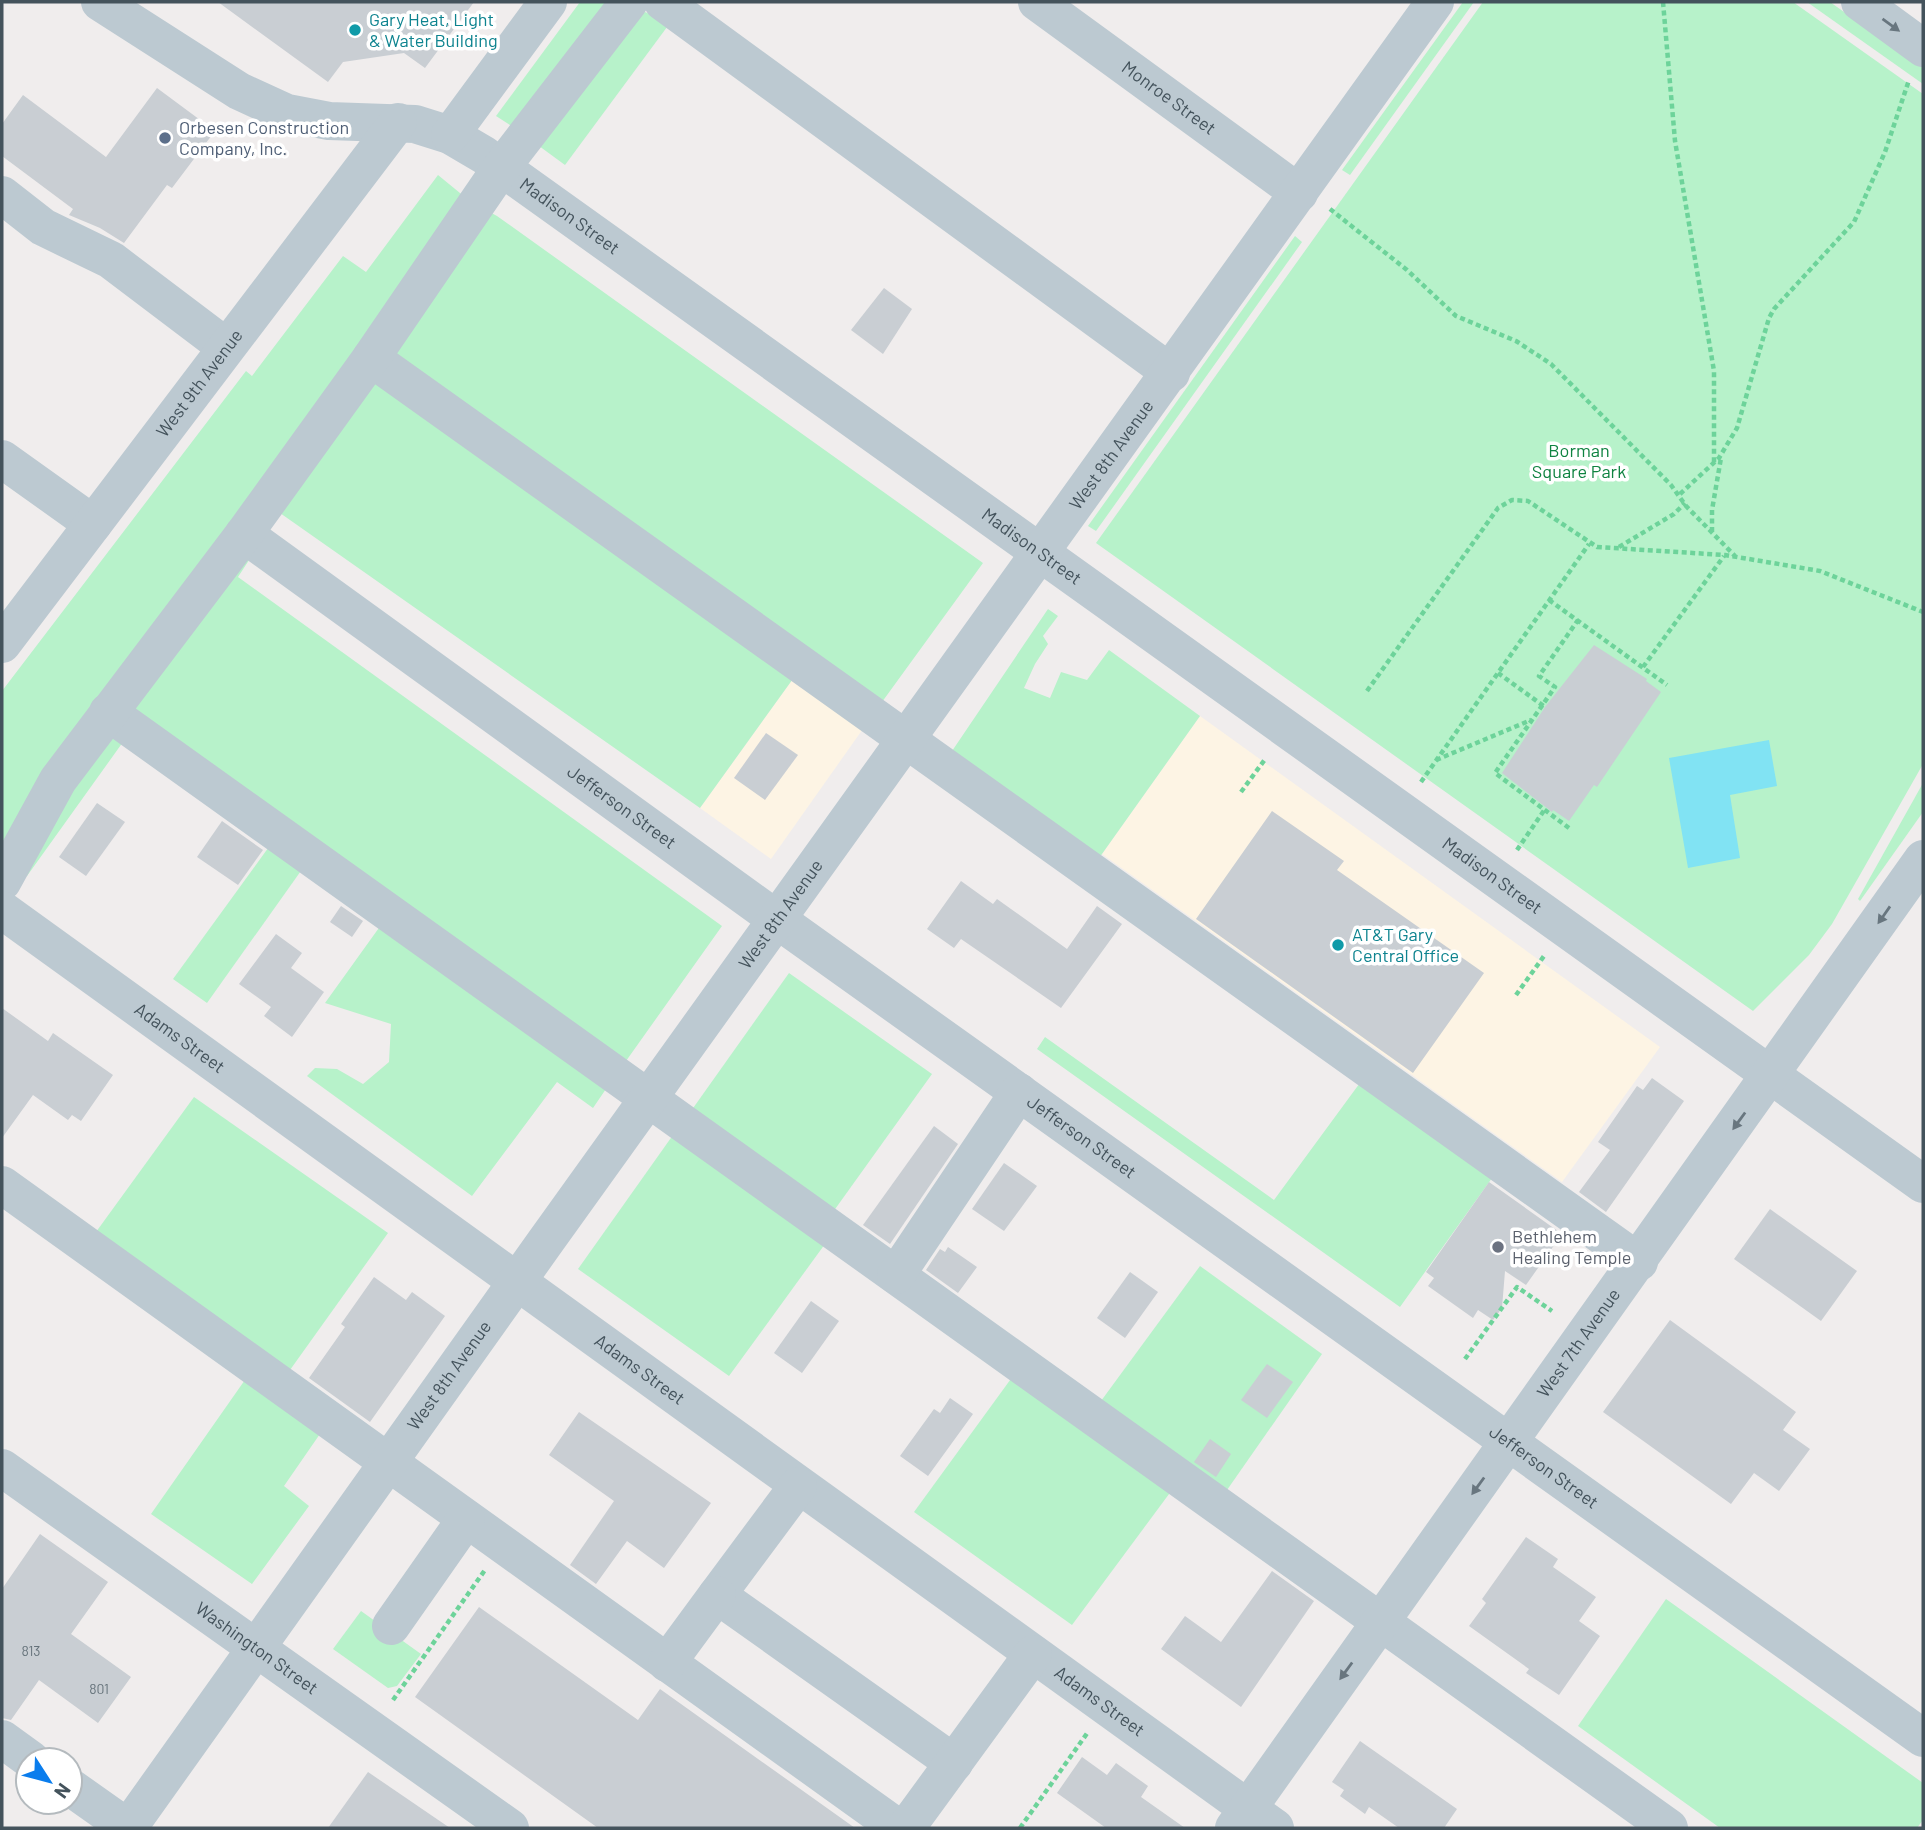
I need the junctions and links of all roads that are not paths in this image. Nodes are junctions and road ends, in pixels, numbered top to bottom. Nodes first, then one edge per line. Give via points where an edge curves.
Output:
1 (100, 2) edge
2 (548, 2) edge
3 (629, 2) edge
4 (663, 2) edge
5 (1037, 2) edge
6 (1860, 2) edge
7 (1428, 4) edge
8 (147, 14) edge
9 (1916, 64) edge
10 (398, 122) junction
11 (450, 135) junction
12 (501, 168) junction
13 (2, 195) edge
14 (1315, 201) junction
15 (226, 347) junction
16 (371, 358) junction
17 (1171, 373) junction
18 (2, 459) edge
19 (93, 524) junction
20 (244, 534) junction
21 (1042, 555) junction
22 (2, 644) edge
23 (108, 712) junction
24 (909, 740) junction
25 (1923, 859) edge
26 (2, 882) edge
27 (2, 910) edge
28 (779, 921) junction
29 (1772, 1076) junction
30 (1019, 1092) junction
31 (650, 1099) junction
32 (1923, 1184) edge
33 (2, 1185) edge
34 (1639, 1262) junction
35 (895, 1275) junction
36 (517, 1283) junction
37 (1510, 1442) junction
38 (388, 1464) junction
39 (2, 1468) edge
40 (798, 1486) junction
41 (466, 1519) junction
42 (717, 1595) junction
43 (1381, 1622) junction
44 (391, 1626) dead end
45 (255, 1648) junction
46 (1033, 1654) junction
47 (667, 1663) junction
48 (1923, 1738) edge
49 (954, 1763) junction
50 (84, 1797) edge
51 (1252, 1822) edge
52 (128, 1828) edge
53 (510, 1828) edge
54 (898, 1828) edge
55 (906, 1828) edge
56 (1670, 1828) edge

1 - 8 street, Madison Street
2 - 11 street
3 - 12 street
4 - 17 street
5 - 14 street, Monroe Street
6 -> 9 street
7 - 14 street, West 8th Avenue
8 - 10 street, Madison Street via 239,92 287,113 329,121
10 - 11 street, Madison Street
10 - 15 street, West 9th Avenue
11 - 12 street, Madison Street
12 - 16 street
12 - 21 street, Madison Street
13 - 15 street via 43,228 111,260
14 - 17 street, West 8th Avenue
15 - 19 street, West 9th Avenue
16 - 20 street
16 - 24 street
17 - 21 street, West 8th Avenue
18 - 19 street
19 - 22 street, West 9th Avenue
20 - 23 street
20 - 28 street, Jefferson Street
21 - 24 street, West 8th Avenue
21 - 29 street, Madison Street
23 - 26 street via 58,780
23 - 31 street
24 - 28 street, West 8th Avenue
24 - 34 street
25 -> 29 street, West 7th Avenue
27 - 36 street, Adams Street
28 - 30 street, Jefferson Street
28 - 31 street, West 8th Avenue
29 - 32 street, Madison Street
29 -> 34 street, West 7th Avenue
30 - 35 street
30 - 37 street, Jefferson Street
31 - 35 street
31 - 36 street, West 8th Avenue
33 - 38 street
34 - 37 street, West 7th Avenue
35 - 43 street
36 - 38 street, West 8th Avenue
36 - 40 street, Adams Street
37 -> 43 street, West 7th Avenue
37 - 48 street, Jefferson Street
38 - 41 street
38 - 45 street, West 8th Avenue
39 - 45 street, Washington Street
40 - 42 street
40 - 46 street, Adams Street
41 - 44 street
41 - 47 street
42 - 47 street
42 - 49 street
43 -> 51 street, West 7th Avenue
43 - 56 street via 1555,1764
45 - 52 street, West 8th Avenue
45 - 53 street, Washington Street
46 - 49 street
46 - 51 street, Adams Street
47 - 54 street
49 - 55 street
50 - 52 street

